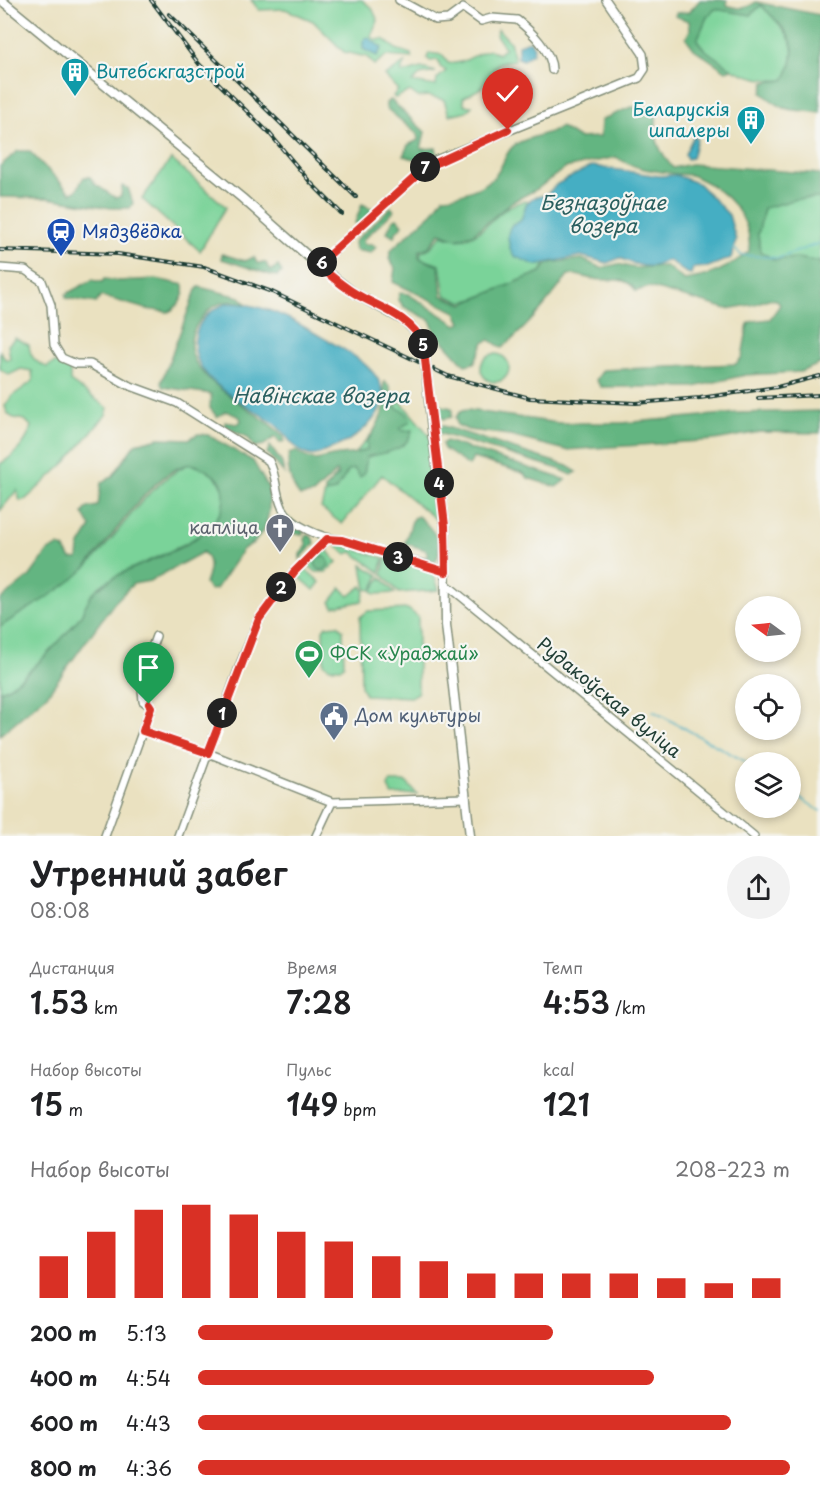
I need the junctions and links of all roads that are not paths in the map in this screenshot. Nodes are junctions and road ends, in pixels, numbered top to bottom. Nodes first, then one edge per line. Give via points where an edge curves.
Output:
1 (1, 0) edge
2 (399, 0) edge
3 (606, 0) edge
4 (552, 70) dead end
5 (318, 265) junction
6 (0, 268) edge
7 (327, 539) junction
8 (446, 572) junction
9 (446, 584) junction
10 (156, 636) dead end
11 (143, 731) junction
12 (208, 753) junction
13 (466, 798) junction
14 (332, 801) junction
15 (105, 836) edge
16 (178, 836) edge
17 (316, 836) edge
18 (470, 836) edge
19 (754, 836) edge

1 - 5 main road
2 - 4 street via 436,20 448,19 464,8 481,21 517,21 546,52
3 - 5 street via 643,54 645,69 639,78 436,160
5 - 8 main road via 354,293 405,321 423,343 445,526
6 - 7 street via 25,270 42,281 51,305 54,345 62,358 76,364 90,363 128,386 177,404 269,461 283,510 309,531
7 - 8 street via 342,540
7 - 12 street via 294,572 259,619
8 - 9 main road
9 - 13 main road via 446,625
9 - 19 street, Рудакоўская вуліца
10 - 11 street via 141,677 140,694 151,707
11 - 12 street
11 - 15 street
12 - 14 street
12 - 16 street
13 - 14 street
13 - 18 main road
14 - 17 street

